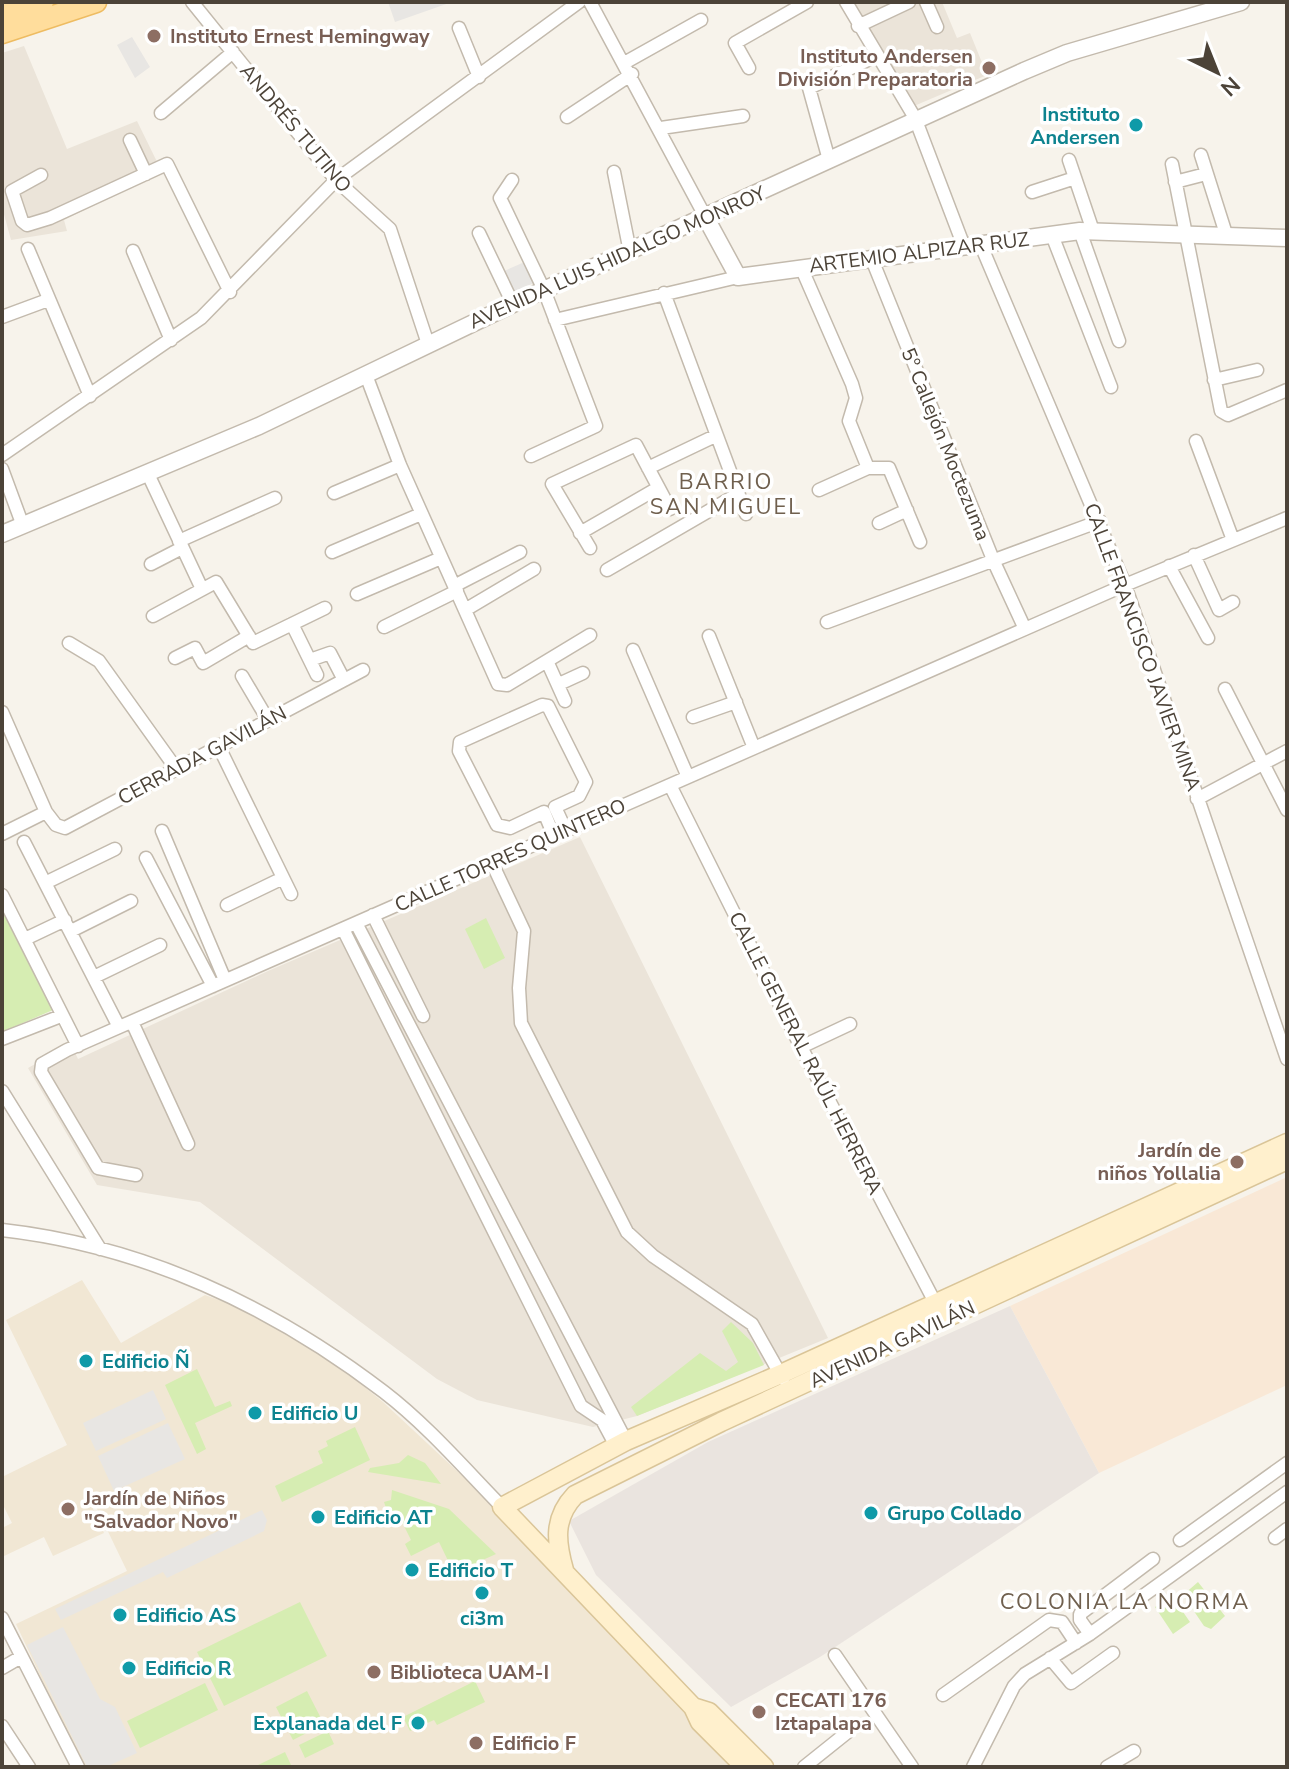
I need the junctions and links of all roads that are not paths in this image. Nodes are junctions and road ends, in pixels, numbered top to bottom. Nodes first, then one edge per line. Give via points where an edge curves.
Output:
1 (43, 2) edge
2 (96, 2) edge
3 (192, 2) edge
4 (579, 2) edge
5 (590, 2) edge
6 (807, 2) edge
7 (846, 2) edge
8 (909, 2) edge
9 (926, 2) edge
10 (1241, 2) edge
11 (6, 19) edge
12 (701, 20) dead end
13 (858, 26) junction
14 (937, 27) dead end
15 (459, 28) dead end
16 (233, 52) junction
17 (876, 56) junction
18 (626, 62) junction
19 (749, 68) dead end
20 (632, 74) junction
21 (479, 77) junction
22 (161, 113) dead end
23 (743, 116) dead end
24 (567, 117) dead end
25 (915, 118) junction
26 (661, 128) junction
27 (130, 140) dead end
28 (1201, 155) dead end
29 (829, 160) junction
30 (1069, 160) dead end
31 (1172, 164) dead end
32 (614, 172) dead end
33 (146, 174) junction
34 (1206, 174) junction
35 (41, 175) dead end
36 (1075, 178) junction
37 (336, 180) junction
38 (512, 180) dead end
39 (1175, 182) junction
40 (1032, 192) dead end
41 (706, 218) junction
42 (1087, 231) junction
43 (479, 233) dead end
44 (1187, 233) junction
45 (1226, 234) junction
46 (1052, 235) junction
47 (1287, 238) edge
48 (972, 244) junction
49 (28, 249) dead end
50 (133, 251) dead end
51 (630, 252) junction
52 (871, 257) junction
53 (801, 267) junction
54 (738, 277) junction
55 (544, 290) junction
56 (230, 292) junction
57 (664, 293) junction
58 (48, 300) junction
59 (513, 304) junction
60 (2, 317) edge
61 (555, 320) junction
62 (171, 340) junction
63 (1119, 341) dead end
64 (428, 344) junction
65 (1257, 370) dead end
66 (366, 375) junction
67 (1214, 380) junction
68 (1111, 387) dead end
69 (1287, 390) edge
70 (90, 396) junction
71 (715, 436) junction
72 (1196, 441) dead end
73 (2, 455) edge
74 (531, 456) dead end
75 (400, 465) junction
76 (648, 468) junction
77 (868, 468) junction
78 (2, 469) edge
79 (148, 474) junction
80 (658, 488) junction
81 (819, 490) dead end
82 (334, 493) dead end
83 (738, 494) junction
84 (275, 498) dead end
85 (670, 509) dead end
86 (907, 510) junction
87 (421, 514) junction
88 (746, 514) dead end
89 (1287, 518) edge
90 (169, 520) junction
91 (1100, 521) junction
92 (879, 523) dead end
93 (23, 526) junction
94 (155, 527) dead end
95 (580, 533) junction
96 (2, 534) edge
97 (1233, 540) junction
98 (920, 542) dead end
99 (180, 544) junction
100 (590, 548) dead end
101 (332, 552) dead end
102 (520, 552) dead end
103 (1194, 555) junction
104 (441, 558) junction
105 (994, 562) junction
106 (151, 564) dead end
107 (1169, 566) junction
108 (534, 569) dead end
109 (607, 570) dead end
110 (1125, 585) junction
111 (202, 589) junction
112 (455, 589) junction
113 (357, 594) dead end
114 (1233, 602) dead end
115 (325, 608) dead end
116 (465, 610) junction
117 (153, 616) dead end
118 (827, 622) dead end
119 (292, 624) junction
120 (384, 627) dead end
121 (1025, 629) junction
122 (590, 635) dead end
123 (249, 636) junction
124 (709, 636) dead end
125 (1208, 638) dead end
126 (69, 643) dead end
127 (633, 650) dead end
128 (175, 658) dead end
129 (310, 660) junction
130 (547, 661) junction
131 (363, 670) dead end
132 (583, 673) dead end
133 (317, 675) dead end
134 (242, 676) dead end
135 (344, 680) junction
136 (559, 684) junction
137 (1225, 689) dead end
138 (565, 701) dead end
139 (736, 702) junction
140 (2, 712) edge
141 (693, 717) dead end
142 (268, 720) junction
143 (218, 745) junction
144 (754, 748) junction
145 (1286, 753) edge
146 (1264, 763) junction
147 (175, 767) junction
148 (688, 777) junction
149 (670, 785) junction
150 (1197, 799) junction
151 (1287, 810) edge
152 (46, 812) junction
153 (162, 831) dead end
154 (560, 833) junction
155 (2, 834) edge
156 (24, 842) dead end
157 (115, 849) dead end
158 (146, 858) dead end
159 (492, 863) junction
160 (283, 878) junction
161 (45, 883) junction
162 (291, 894) dead end
163 (2, 895) edge
164 (131, 901) dead end
165 (227, 905) dead end
166 (373, 915) junction
167 (356, 923) junction
168 (68, 926) junction
169 (343, 929) junction
170 (25, 939) junction
171 (160, 945) dead end
172 (94, 977) junction
173 (225, 980) junction
174 (213, 986) junction
175 (61, 1016) junction
176 (423, 1016) dead end
177 (132, 1022) junction
178 (850, 1024) dead end
179 (119, 1027) junction
180 (2, 1039) edge
181 (78, 1046) junction
182 (801, 1047) junction
183 (1287, 1059) edge
184 (2, 1091) edge
185 (1287, 1143) edge
186 (188, 1144) dead end
187 (1287, 1160) edge
188 (136, 1175) dead end
189 (2, 1230) edge
190 (100, 1249) junction
191 (940, 1311) junction
192 (781, 1374) junction
193 (789, 1392) junction
194 (621, 1444) junction
195 (1287, 1463) edge
196 (1287, 1492) edge
197 (502, 1507) junction
198 (1287, 1529) edge
199 (1275, 1538) dead end
200 (1180, 1540) dead end
201 (1153, 1559) dead end
202 (565, 1573) junction
203 (2, 1618) edge
204 (1090, 1634) junction
205 (1076, 1643) junction
206 (1113, 1653) dead end
207 (835, 1655) dead end
208 (21, 1657) junction
209 (1050, 1658) junction
210 (2, 1668) edge
211 (943, 1695) dead end
212 (693, 1707) junction
213 (2, 1726) edge
214 (849, 1731) dead end
215 (1134, 1751) dead end
216 (29, 1767) edge
217 (78, 1767) edge
218 (745, 1767) edge
219 (764, 1767) edge
220 (804, 1767) edge
221 (912, 1767) edge
222 (973, 1767) edge
223 (1107, 1767) edge

1 - 11 main road
2 - 11 main road
3 - 16 street, ANDRÉS TUTINO
4 - 21 street
5 - 18 street
6 - 19 street via 735,43
7 - 13 street, CALLE FRANCISCO JAVIER MINA
8 - 13 street
9 - 14 street
10 - 25 street, AVENIDA LUIS HIDALGO MONROY via 1067,53
12 - 18 street
13 - 17 street, CALLE FRANCISCO JAVIER MINA
15 - 21 street
16 - 22 street
16 - 37 street, ANDRÉS TUTINO
17 - 25 street, CALLE FRANCISCO JAVIER MINA
17 - 29 street via 809,88
18 - 20 street
20 - 24 street
20 - 26 street
21 - 37 street
23 - 26 street
25 - 29 street, AVENIDA LUIS HIDALGO MONROY
25 - 48 street, CALLE FRANCISCO JAVIER MINA
26 - 41 street
27 - 33 street
28 - 34 street
29 - 41 street, AVENIDA LUIS HIDALGO MONROY
30 - 36 street
31 - 39 street
32 - 51 street
33 - 35 street via 27,225 12,191
33 - 56 street via 167,164
34 - 39 street
34 - 45 street
36 - 40 street
36 - 42 street
37 - 56 street
37 - 64 street, ANDRÉS TUTINO via 390,229
38 - 55 street via 500,198
39 - 44 street
41 - 51 street, AVENIDA LUIS HIDALGO MONROY
41 - 54 street
42 - 44 street, ARTEMIO ALPIZAR RUZ
42 - 46 street, ARTEMIO ALPIZAR RUZ
42 - 63 street
43 - 59 street
44 - 45 street, ARTEMIO ALPIZAR RUZ
44 - 67 street
45 - 47 street, ARTEMIO ALPIZAR RUZ
46 - 48 street, ARTEMIO ALPIZAR RUZ
46 - 68 street
48 - 52 street, ARTEMIO ALPIZAR RUZ
48 - 91 street, CALLE FRANCISCO JAVIER MINA
49 - 58 street
50 - 62 street
51 - 55 street, AVENIDA LUIS HIDALGO MONROY
52 - 53 street, ARTEMIO ALPIZAR RUZ
52 - 105 street, 5º Callejón Moctezuma
53 - 54 street, ARTEMIO ALPIZAR RUZ
53 - 77 street via 852,384 856,398 849,421
54 - 57 street, ARTEMIO ALPIZAR RUZ
55 - 59 street, AVENIDA LUIS HIDALGO MONROY
55 - 61 street
56 - 62 street
57 - 61 street, ARTEMIO ALPIZAR RUZ
57 - 71 street
58 - 60 street
58 - 70 street
59 - 64 street, AVENIDA LUIS HIDALGO MONROY
61 - 74 street via 596,426
62 - 70 street
64 - 66 street, AVENIDA LUIS HIDALGO MONROY
65 - 67 street
66 - 75 street
66 - 79 street, AVENIDA LUIS HIDALGO MONROY
67 - 69 street via 1223,415
70 - 73 street
71 - 76 street
71 - 83 street
72 - 97 street
75 - 82 street
75 - 87 street
76 - 80 street
76 - 95 street via 636,445 552,484
77 - 81 street
77 - 86 street via 889,468
78 - 93 street
79 - 90 street
79 - 93 street, AVENIDA LUIS HIDALGO MONROY
80 - 85 street
80 - 95 street
83 - 88 street
83 - 109 street
84 - 99 street
86 - 92 street
86 - 98 street
87 - 101 street
87 - 104 street
89 - 97 street, CALLE TORRES QUINTERO
90 - 94 street
90 - 99 street
91 - 105 street
91 - 110 street, CALLE FRANCISCO JAVIER MINA
93 - 96 street, AVENIDA LUIS HIDALGO MONROY
95 - 100 street
97 - 103 street, CALLE TORRES QUINTERO
99 - 106 street
99 - 111 street
102 - 112 street
103 - 107 street, CALLE TORRES QUINTERO
103 - 114 street via 1219,610
104 - 112 street
104 - 113 street
105 - 118 street
105 - 121 street, 5º Callejón Moctezuma
107 - 110 street, CALLE TORRES QUINTERO
107 - 125 street
108 - 116 street
110 - 121 street, CALLE TORRES QUINTERO
110 - 150 street, CALLE FRANCISCO JAVIER MINA
111 - 117 street
111 - 123 street via 216,582
112 - 116 street
112 - 120 street
115 - 119 street
116 - 130 street via 498,684 507,685
119 - 123 street via 253,643
119 - 129 street
121 - 144 street, CALLE TORRES QUINTERO
122 - 130 street
123 - 128 street via 203,663 195,648
124 - 139 street
126 - 147 street via 99,661
127 - 148 street
129 - 133 street
129 - 135 street via 330,653
130 - 136 street
131 - 135 street, CERRADA GAVILÁN
132 - 136 street
134 - 142 street
135 - 142 street, CERRADA GAVILÁN
136 - 138 street
137 - 146 street
139 - 141 street
139 - 144 street
140 - 152 street
142 - 143 street, CERRADA GAVILÁN
143 - 147 street, CERRADA GAVILÁN
143 - 160 street
144 - 148 street, CALLE TORRES QUINTERO
145 - 146 street
146 - 150 street
146 - 151 street
147 - 152 street, CERRADA GAVILÁN via 65,828
148 - 149 street, CALLE TORRES QUINTERO
149 - 154 street, CALLE TORRES QUINTERO
149 - 182 street, CALLE GENERAL RAÚL HERRERA
150 - 183 street, CALLE FRANCISCO JAVIER MINA
152 - 155 street
153 - 173 street
154 - 154 street via 555,807 579,796 586,782 548,706 460,742 459,751 497,825 510,828 544,812
154 - 159 street, CALLE TORRES QUINTERO
156 - 161 street
157 - 161 street
158 - 174 street
159 - 166 street, CALLE TORRES QUINTERO
159 - 192 street via 524,931 521,1023 627,1232 752,1324
160 - 162 street
160 - 165 street
161 - 168 street
163 - 170 street
164 - 168 street
166 - 167 street, CALLE TORRES QUINTERO
166 - 176 street
167 - 169 street, CALLE TORRES QUINTERO
167 - 194 street
168 - 170 street
168 - 172 street
169 - 173 street, CALLE TORRES QUINTERO
169 - 194 street via 581,1406 602,1420
170 - 175 street
171 - 172 street
172 - 179 street
173 - 174 street, CALLE TORRES QUINTERO
174 - 177 street, CALLE TORRES QUINTERO
175 - 180 street
175 - 181 street
177 - 179 street, CALLE TORRES QUINTERO
177 - 186 street
178 - 182 street
179 - 181 street, CALLE TORRES QUINTERO
181 - 188 street, CALLE TORRES QUINTERO via 42,1064 41,1072 98,1168
182 - 191 street, CALLE GENERAL RAÚL HERRERA
184 - 190 street
185 - 191 main road, AVENIDA GAVILÁN
187 - 191 main road, AVENIDA GAVILÁN
189 - 190 street
190 - 197 street via 196,1281 306,1337 384,1392
191 - 192 main road, AVENIDA GAVILÁN
191 - 193 main road, AVENIDA GAVILÁN
192 - 193 street
192 - 194 main road, AVENIDA GAVILÁN
193 - 202 main road, AVENIDA GAVILÁN via 575,1495 556,1534
194 - 197 main road, AVENIDA GAVILÁN
195 - 200 street
196 - 204 street
197 - 202 main road
198 - 199 street
201 - 204 street via 1080,1614
202 - 212 main road
203 - 208 street
204 - 205 street
205 - 209 street
205 - 211 street via 1053,1618
206 - 209 street via 1071,1683
207 - 221 street
208 - 210 street
208 - 217 street
209 - 222 street via 1014,1686
212 - 218 main road via 700,1722
212 - 219 main road via 709,1712
213 - 216 street
214 - 220 street
215 - 223 street

